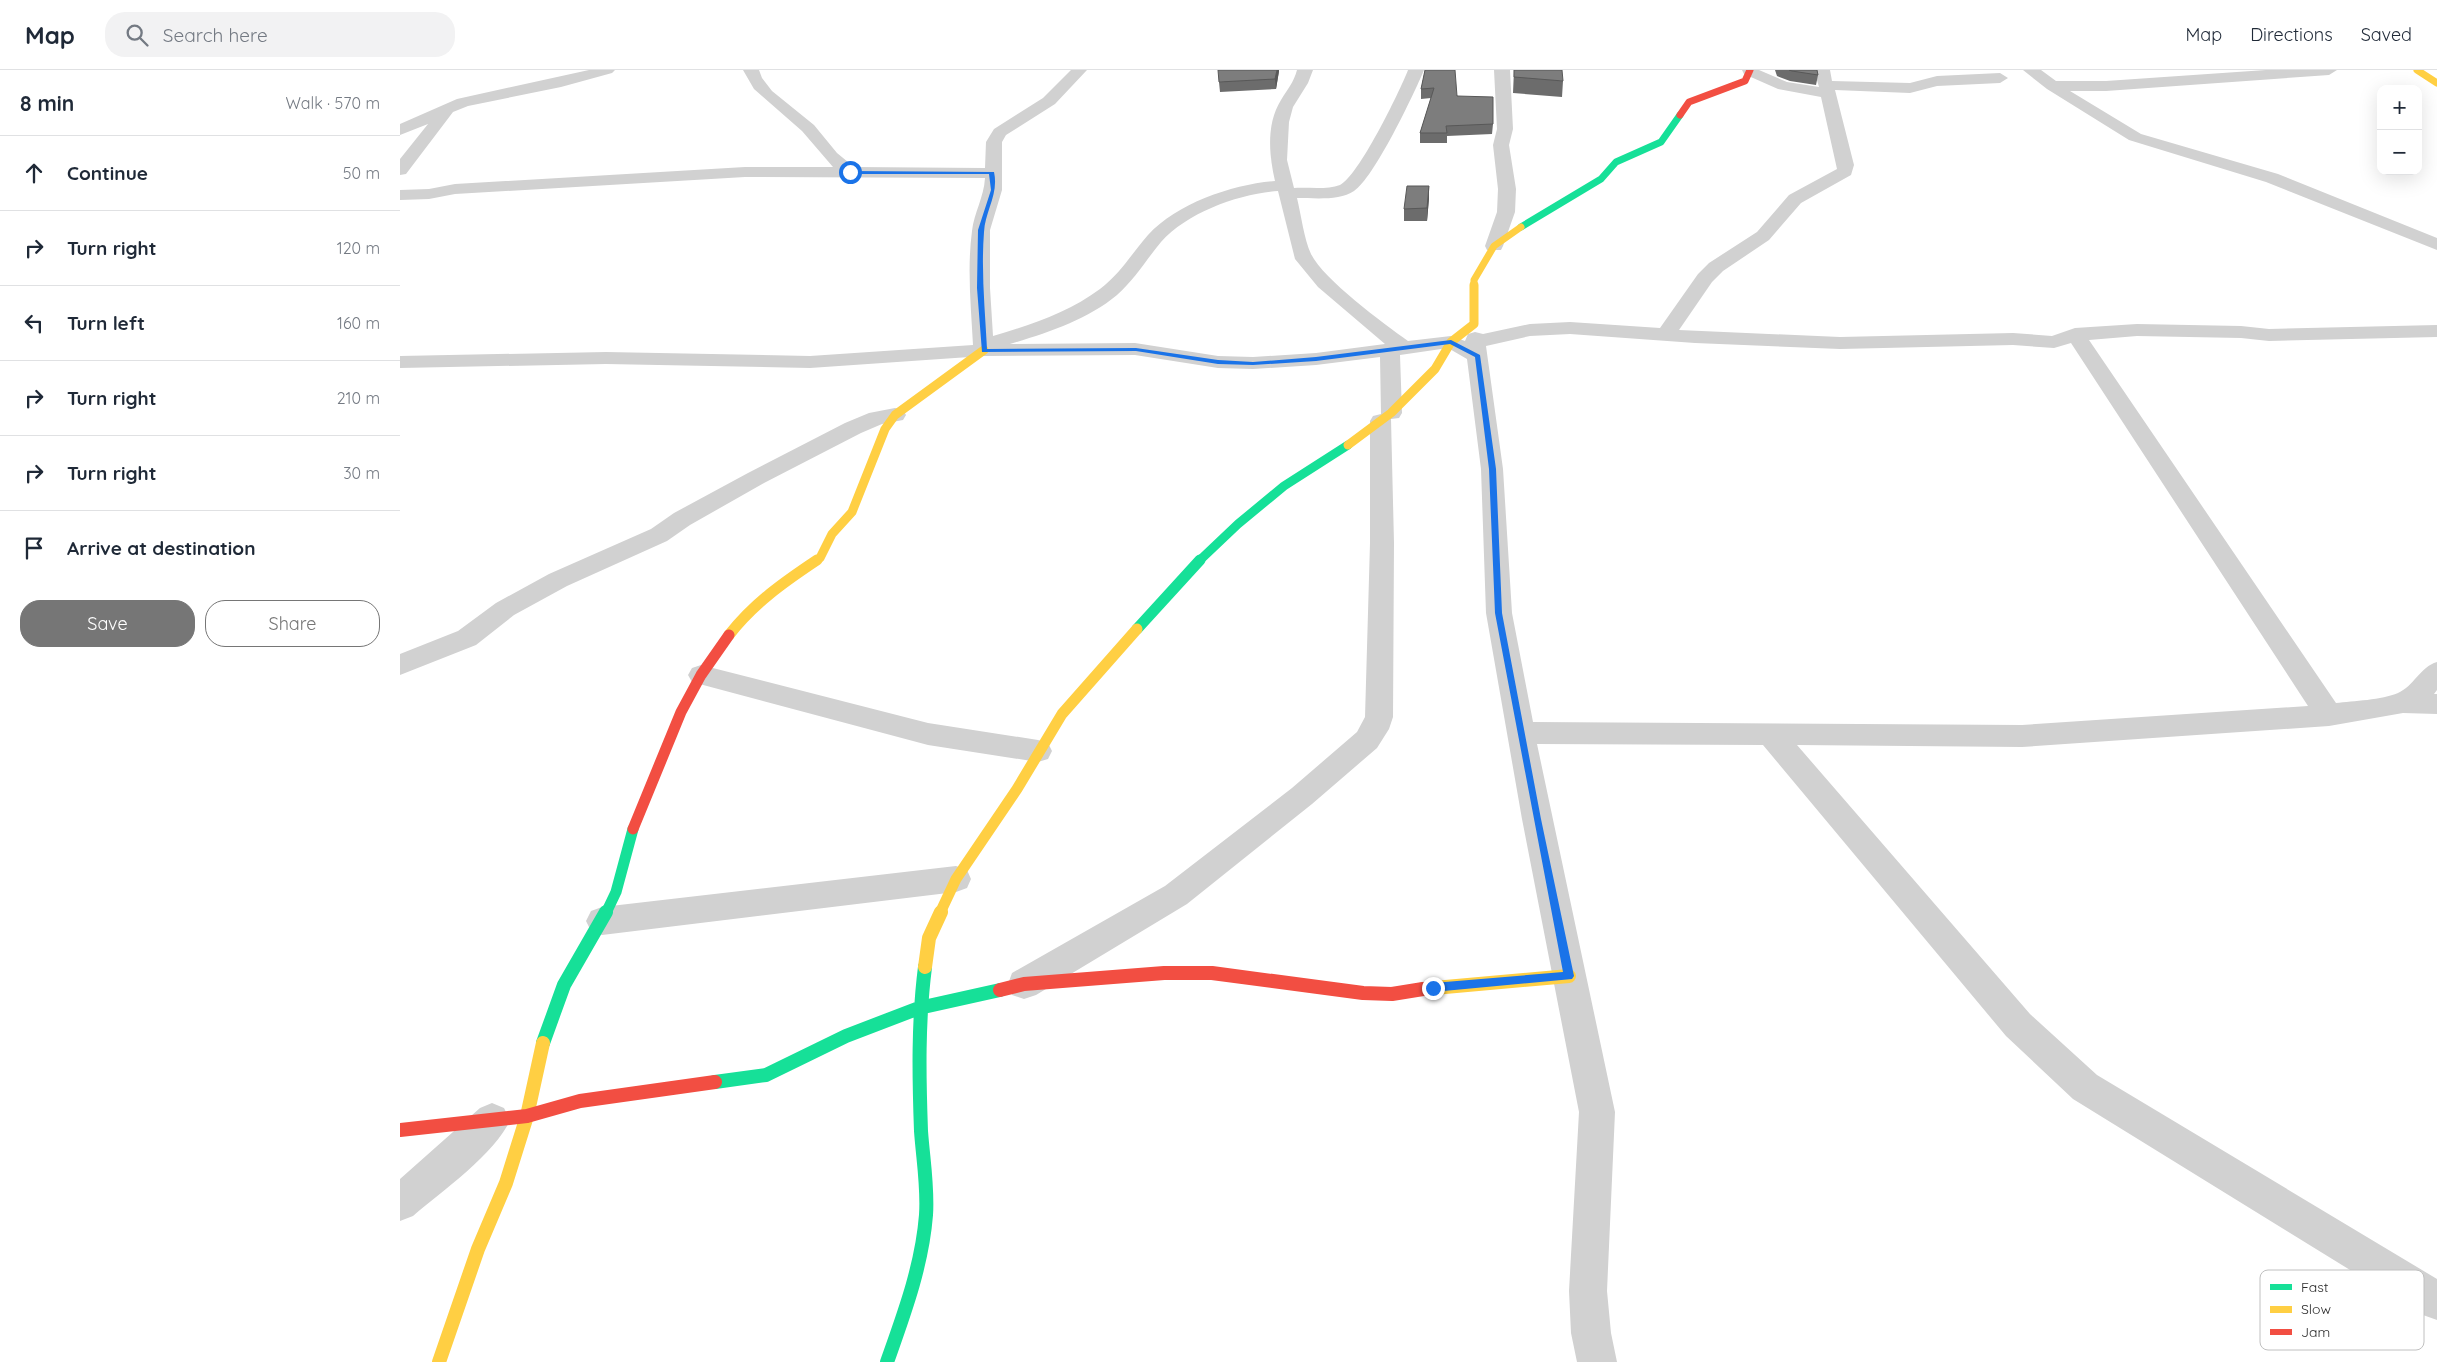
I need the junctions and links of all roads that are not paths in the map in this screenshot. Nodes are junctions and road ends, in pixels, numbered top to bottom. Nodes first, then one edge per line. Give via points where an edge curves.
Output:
1 (607, 70) edge
2 (751, 70) edge
3 (1079, 70) edge
4 (1305, 70) edge
5 (1416, 70) edge
6 (1502, 70) edge
7 (1749, 70) edge
8 (1946, 70) edge
9 (2030, 70) edge
10 (2329, 70) edge
11 (2417, 70) edge
12 (2000, 78) junction
13 (1825, 83) edge
14 (2437, 83) edge
15 (2050, 85) junction
16 (447, 108) junction
17 (400, 130) edge
18 (400, 170) edge
19 (850, 172) junction
20 (992, 173) junction
21 (1287, 189) junction
22 (400, 195) edge
23 (2437, 244) edge
24 (1494, 246) junction
25 (2437, 331) edge
26 (1666, 334) junction
27 (2074, 334) junction
28 (1476, 341) junction
29 (1451, 342) junction
30 (984, 347) junction
31 (1397, 350) junction
32 (400, 362) edge
33 (895, 415) junction
34 (1386, 417) junction
35 (400, 665) edge
36 (2437, 672) edge
37 (701, 675) junction
38 (2403, 703) junction
39 (2437, 704) edge
40 (2329, 715) junction
41 (1521, 733) junction
42 (1771, 735) junction
43 (1038, 751) junction
44 (956, 879) junction
45 (602, 921) junction
46 (1569, 976) junction
47 (1024, 984) junction
48 (919, 1008) junction
49 (527, 1116) junction
50 (492, 1120) junction
51 (400, 1130) edge
52 (400, 1203) edge
53 (2385, 1270) edge
54 (2424, 1293) edge
55 (2437, 1301) edge
56 (439, 1362) edge
57 (887, 1362) edge
58 (1597, 1362) edge

1 - 16 street
2 - 19 street via 752,77 810,130 831,159
3 - 20 street via 1049,101 1000,132 994,142
4 - 21 street via 1302,84 1288,100 1283,113 1278,148
5 - 21 street via 1411,86 1352,184 1344,189
6 - 24 street via 1505,129 1500,145 1507,189 1506,212
7 - 13 street via 1784,86
7 - 24 street via 1745,81 1689,102 1662,142 1616,162 1601,179
8 - 12 street
9 - 15 street
10 - 15 street via 2106,86
11 - 14 street
12 - 13 street via 1937,81 1910,88
12 - 15 street
13 - 26 street via 1845,170 1795,199 1763,236 1716,267
15 - 23 street via 2136,137 2272,178
16 - 17 street
16 - 18 street
19 - 20 street
19 - 22 street via 714,173
20 - 30 street via 993,190 981,230
21 - 30 street via 1244,190 1193,212 1160,233 1122,280 1082,309 1057,322
21 - 31 street via 1302,255 1310,268
24 - 28 street via 1474,280
25 - 27 street via 2278,335 2137,330
26 - 27 street via 1840,342 2013,339 2054,342
26 - 28 street via 1550,328
27 - 40 street
28 - 29 street
28 - 41 street via 1492,469 1499,613
29 - 31 street
29 - 34 street via 1435,369
30 - 31 street via 1136,350 1253,364
30 - 32 street via 810,362 592,358
30 - 33 street
31 - 34 street
33 - 35 street via 853,428 756,478 645,542 558,580 513,604 467,638
33 - 37 street via 885,429 852,512 832,534 820,558 759,601 721,645
34 - 43 street via 1274,493 1227,535 1163,600 1062,714
34 - 47 street via 1379,717 1375,728 1367,740 1302,796 1176,895
36 - 38 street via 2419,693
37 - 43 street via 913,731
37 - 45 street via 668,740 635,823 616,892
38 - 39 street
38 - 40 street
40 - 42 street via 2022,736
41 - 42 street
41 - 46 street
42 - 53 street via 2018,1025 2085,1087
43 - 44 street via 1017,789
44 - 45 street
44 - 48 street via 929,938
45 - 49 street via 564,984 551,1016 539,1054
46 - 47 street via 1392,994 1212,973 1164,973
46 - 58 street via 1596,1112 1588,1291
47 - 48 street
48 - 49 street via 846,1036 766,1075 580,1101
48 - 57 street via 927,1193 923,1241 912,1290
49 - 50 street
49 - 56 street via 506,1183 478,1249
50 - 51 street
50 - 52 street
54 - 55 street

